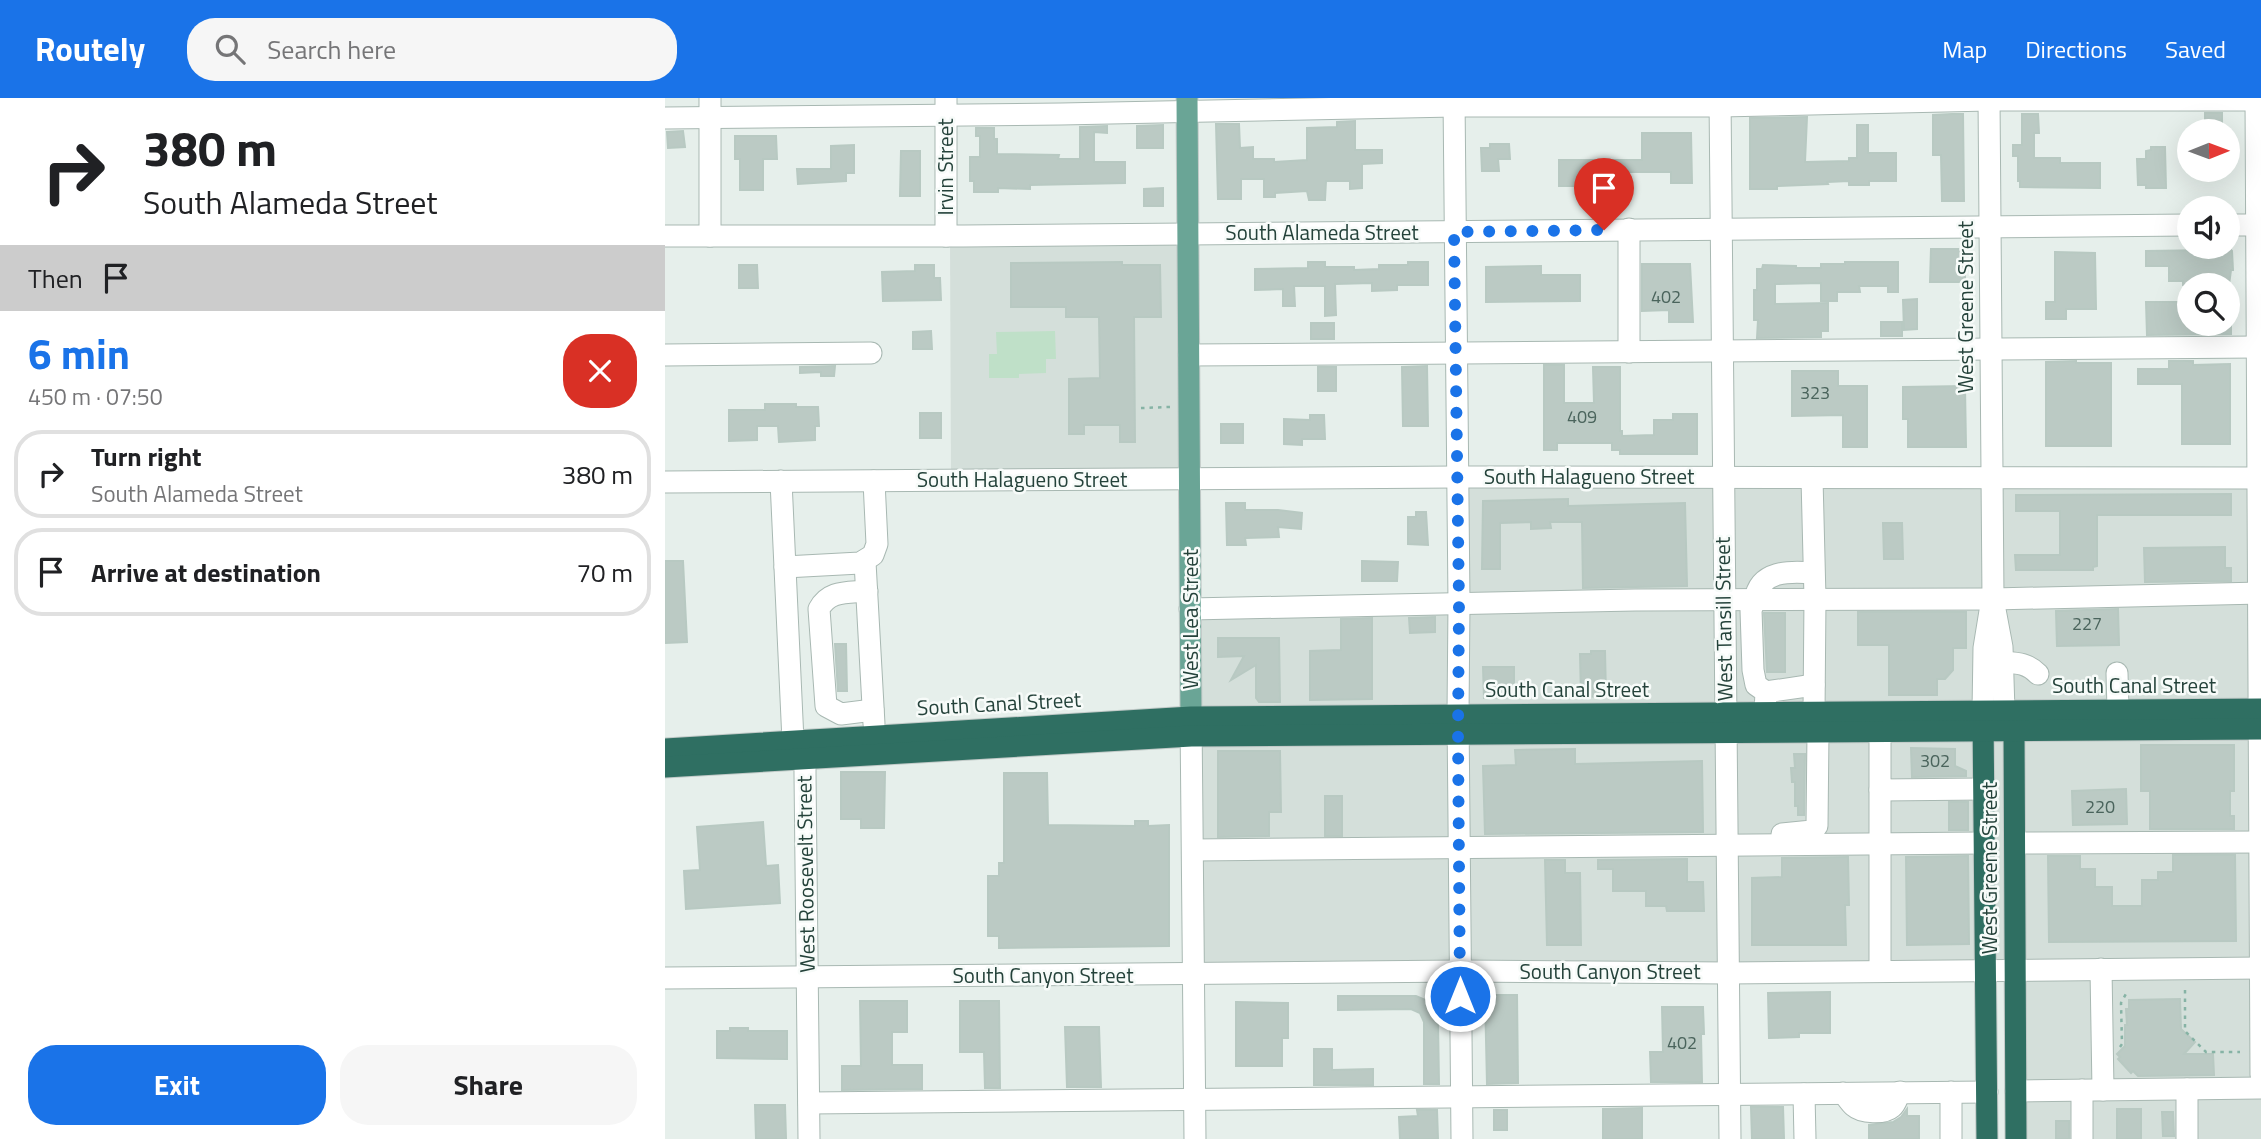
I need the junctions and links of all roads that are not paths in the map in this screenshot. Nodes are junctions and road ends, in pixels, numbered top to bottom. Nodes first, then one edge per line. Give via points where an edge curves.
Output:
1 (1989, 99) edge
2 (2258, 100) edge
3 (1454, 102) edge
4 (1720, 102) edge
5 (1187, 104) edge
6 (1061, 106) edge
7 (946, 107) edge
8 (710, 108) edge
9 (828, 108) edge
10 (665, 118) edge
11 (2177, 225) edge
12 (2240, 225) edge
13 (2259, 225) edge
14 (1990, 227) junction
15 (1629, 229) junction
16 (1721, 229) junction
17 (1454, 232) junction
18 (1188, 234) junction
19 (665, 236) edge
20 (711, 236) junction
21 (946, 236) junction
22 (2258, 347) junction
23 (1991, 349) junction
24 (1722, 351) junction
25 (1629, 352) junction
26 (871, 353) dead end
27 (1455, 354) junction
28 (665, 355) edge
29 (1189, 355) junction
30 (1992, 476) junction
31 (1457, 477) junction
32 (1723, 477) junction
33 (1812, 478) junction
34 (2260, 478) edge
35 (1190, 479) junction
36 (781, 481) junction
37 (874, 481) junction
38 (665, 482) edge
39 (865, 562) junction
40 (785, 567) junction
41 (1814, 586) junction
42 (867, 591) junction
43 (2260, 593) edge
44 (1723, 599) junction
45 (1993, 599) junction
46 (1755, 600) junction
47 (1459, 603) junction
48 (1191, 608) junction
49 (2002, 662) junction
50 (2117, 673) dead end
51 (2038, 674) dead end
52 (1814, 685) junction
53 (1765, 702) junction
54 (2261, 709) edge
55 (873, 710) junction
56 (2118, 710) junction
57 (2004, 711) junction
58 (1983, 722) junction
59 (1725, 723) junction
60 (1816, 723) junction
61 (1458, 725) junction
62 (1191, 726) junction
63 (2261, 729) edge
64 (2014, 731) junction
65 (1880, 732) junction
66 (875, 736) junction
67 (665, 749) edge
68 (799, 750) junction
69 (665, 767) edge
70 (1983, 789) junction
71 (1880, 790) junction
72 (1773, 834) dead end
73 (2261, 842) edge
74 (1985, 843) junction
75 (2015, 843) junction
76 (1881, 845) junction
77 (1459, 847) junction
78 (1727, 847) junction
79 (1193, 850) junction
80 (2261, 968) edge
81 (2101, 969) junction
82 (1986, 970) junction
83 (2015, 970) junction
84 (1460, 971) junction
85 (1879, 971) junction
86 (1728, 973) junction
87 (1194, 975) junction
88 (807, 977) junction
89 (665, 978) edge
90 (2261, 1075) edge
91 (2261, 1088) edge
92 (2187, 1089) junction
93 (2092, 1090) junction
94 (1987, 1091) junction
95 (2016, 1091) junction
96 (1951, 1092) junction
97 (1729, 1094) junction
98 (1804, 1094) junction
99 (1461, 1095) junction
100 (1195, 1098) junction
101 (809, 1103) junction
102 (809, 1139) edge
103 (1195, 1139) edge
104 (1462, 1139) edge
105 (1730, 1139) edge
106 (1805, 1139) edge
107 (1951, 1139) edge
108 (1987, 1139) edge
109 (2016, 1139) edge
110 (2082, 1139) edge
111 (2187, 1139) edge

1 - 2 street
1 - 4 street
1 - 14 street, West Greene Street
2 - 13 street
3 - 4 street
3 - 5 street
3 - 17 street
4 - 16 street, West Tansill Street
5 - 6 street
5 - 18 main road, West Lea Street
6 - 7 street
7 - 9 street
7 - 21 street, Irvin Street
8 - 9 street
8 - 10 street
8 - 20 street
11 - 14 street, South Alameda Street
12 - 13 street
13 - 22 street
14 - 16 street, South Alameda Street
14 - 23 street, West Greene Street
15 - 16 street, South Alameda Street
15 - 17 street, South Alameda Street
15 - 25 street
16 - 24 street, West Tansill Street
17 - 18 street, South Alameda Street
17 - 27 street
18 - 21 street, South Alameda Street
18 - 29 main road, West Lea Street
19 - 20 street, South Alameda Street
20 - 21 street, South Alameda Street
22 - 23 street
22 - 34 street
23 - 24 street
23 - 30 street, West Greene Street
24 - 25 street
24 - 32 street, West Tansill Street
25 - 27 street
26 - 28 street
27 - 29 street
27 - 31 street
29 - 35 main road, West Lea Street
30 - 33 street, South Halagueno Street
30 - 34 street, South Halagueno Street
30 - 45 street, West Greene Street
31 - 32 street, South Halagueno Street
31 - 35 street, South Halagueno Street
31 - 47 street
32 - 33 street, South Halagueno Street
32 - 44 street, West Tansill Street
33 - 41 street
34 - 43 street
35 - 37 street, South Halagueno Street
35 - 48 main road, West Lea Street
36 - 37 street, South Halagueno Street
36 - 38 street, South Halagueno Street
36 - 40 street, West Roosevelt Street
37 - 39 street via 877,544
39 - 40 street
39 - 42 street
40 - 68 street, West Roosevelt Street
41 - 45 street
41 - 46 street
41 - 52 street
42 - 55 street
42 - 55 street via 836,594 824,599 819,609 826,706 841,714
43 - 45 street
43 - 54 street
44 - 46 street
44 - 47 street
44 - 59 street, West Tansill Street
45 - 49 street, West Greene Street
45 - 58 street, West Greene Street via 1983,648
46 - 53 street via 1751,610 1753,670
47 - 48 street
47 - 61 street
48 - 62 main road, West Lea Street
49 - 51 street via 2029,666
49 - 57 street, West Greene Street
50 - 56 street
52 - 53 street
52 - 60 street
53 - 59 highway, South Canal Street
53 - 60 highway, South Canal Street
54 - 56 highway, South Canal Street
54 - 63 street
55 - 66 street
56 - 57 highway, South Canal Street
57 - 58 highway, South Canal Street
57 - 64 highway, West Greene Street
58 - 60 highway, South Canal Street
58 - 64 highway, South Canal Street
58 - 65 highway, South Canal Street
58 - 70 highway, West Greene Street
59 - 60 highway, South Canal Street
59 - 61 highway, South Canal Street
59 - 78 street, West Tansill Street
60 - 65 highway, South Canal Street
60 - 72 street via 1817,826 1812,831
61 - 62 highway, South Canal Street
61 - 77 street
62 - 66 highway, South Canal Street
62 - 68 highway, South Canal Street
62 - 79 street, West Lea Street
63 - 64 highway, South Canal Street
63 - 73 street
64 - 75 highway, West Greene Street
65 - 71 street
66 - 68 highway, South Canal Street
67 - 68 highway, South Canal Street
68 - 69 highway, South Canal Street
68 - 88 street, West Roosevelt Street
70 - 71 street
70 - 74 highway, West Greene Street
71 - 76 street
73 - 75 street
73 - 80 street
74 - 76 street
74 - 82 highway, West Greene Street
75 - 83 highway, West Greene Street
76 - 78 street
76 - 85 street
77 - 78 street
77 - 79 street
77 - 84 street
78 - 86 street, West Tansill Street
79 - 87 street, West Lea Street
80 - 81 street, South Canyon Street
80 - 90 street
81 - 83 street, South Canyon Street
81 - 93 street
82 - 83 street, South Canyon Street
82 - 85 street, South Canyon Street
82 - 94 highway, West Greene Street
83 - 95 highway, West Greene Street
84 - 86 street, South Canyon Street
84 - 87 street, South Canyon Street
84 - 99 street
85 - 86 street, South Canyon Street
86 - 97 street, West Tansill Street
87 - 88 street, South Canyon Street
87 - 100 street, West Lea Street
88 - 89 street, South Canyon Street
88 - 101 street, West Roosevelt Street
91 - 92 street
92 - 93 street
92 - 111 street
93 - 95 street
93 - 110 street
94 - 96 street
94 - 108 highway, West Greene Street
95 - 109 highway, West Greene Street
96 - 98 street
96 - 107 street
97 - 98 street
97 - 99 street
97 - 105 street, West Tansill Street
98 - 106 street
99 - 100 street
99 - 104 street
100 - 101 street
100 - 103 street, West Lea Street
101 - 102 street, West Roosevelt Street

